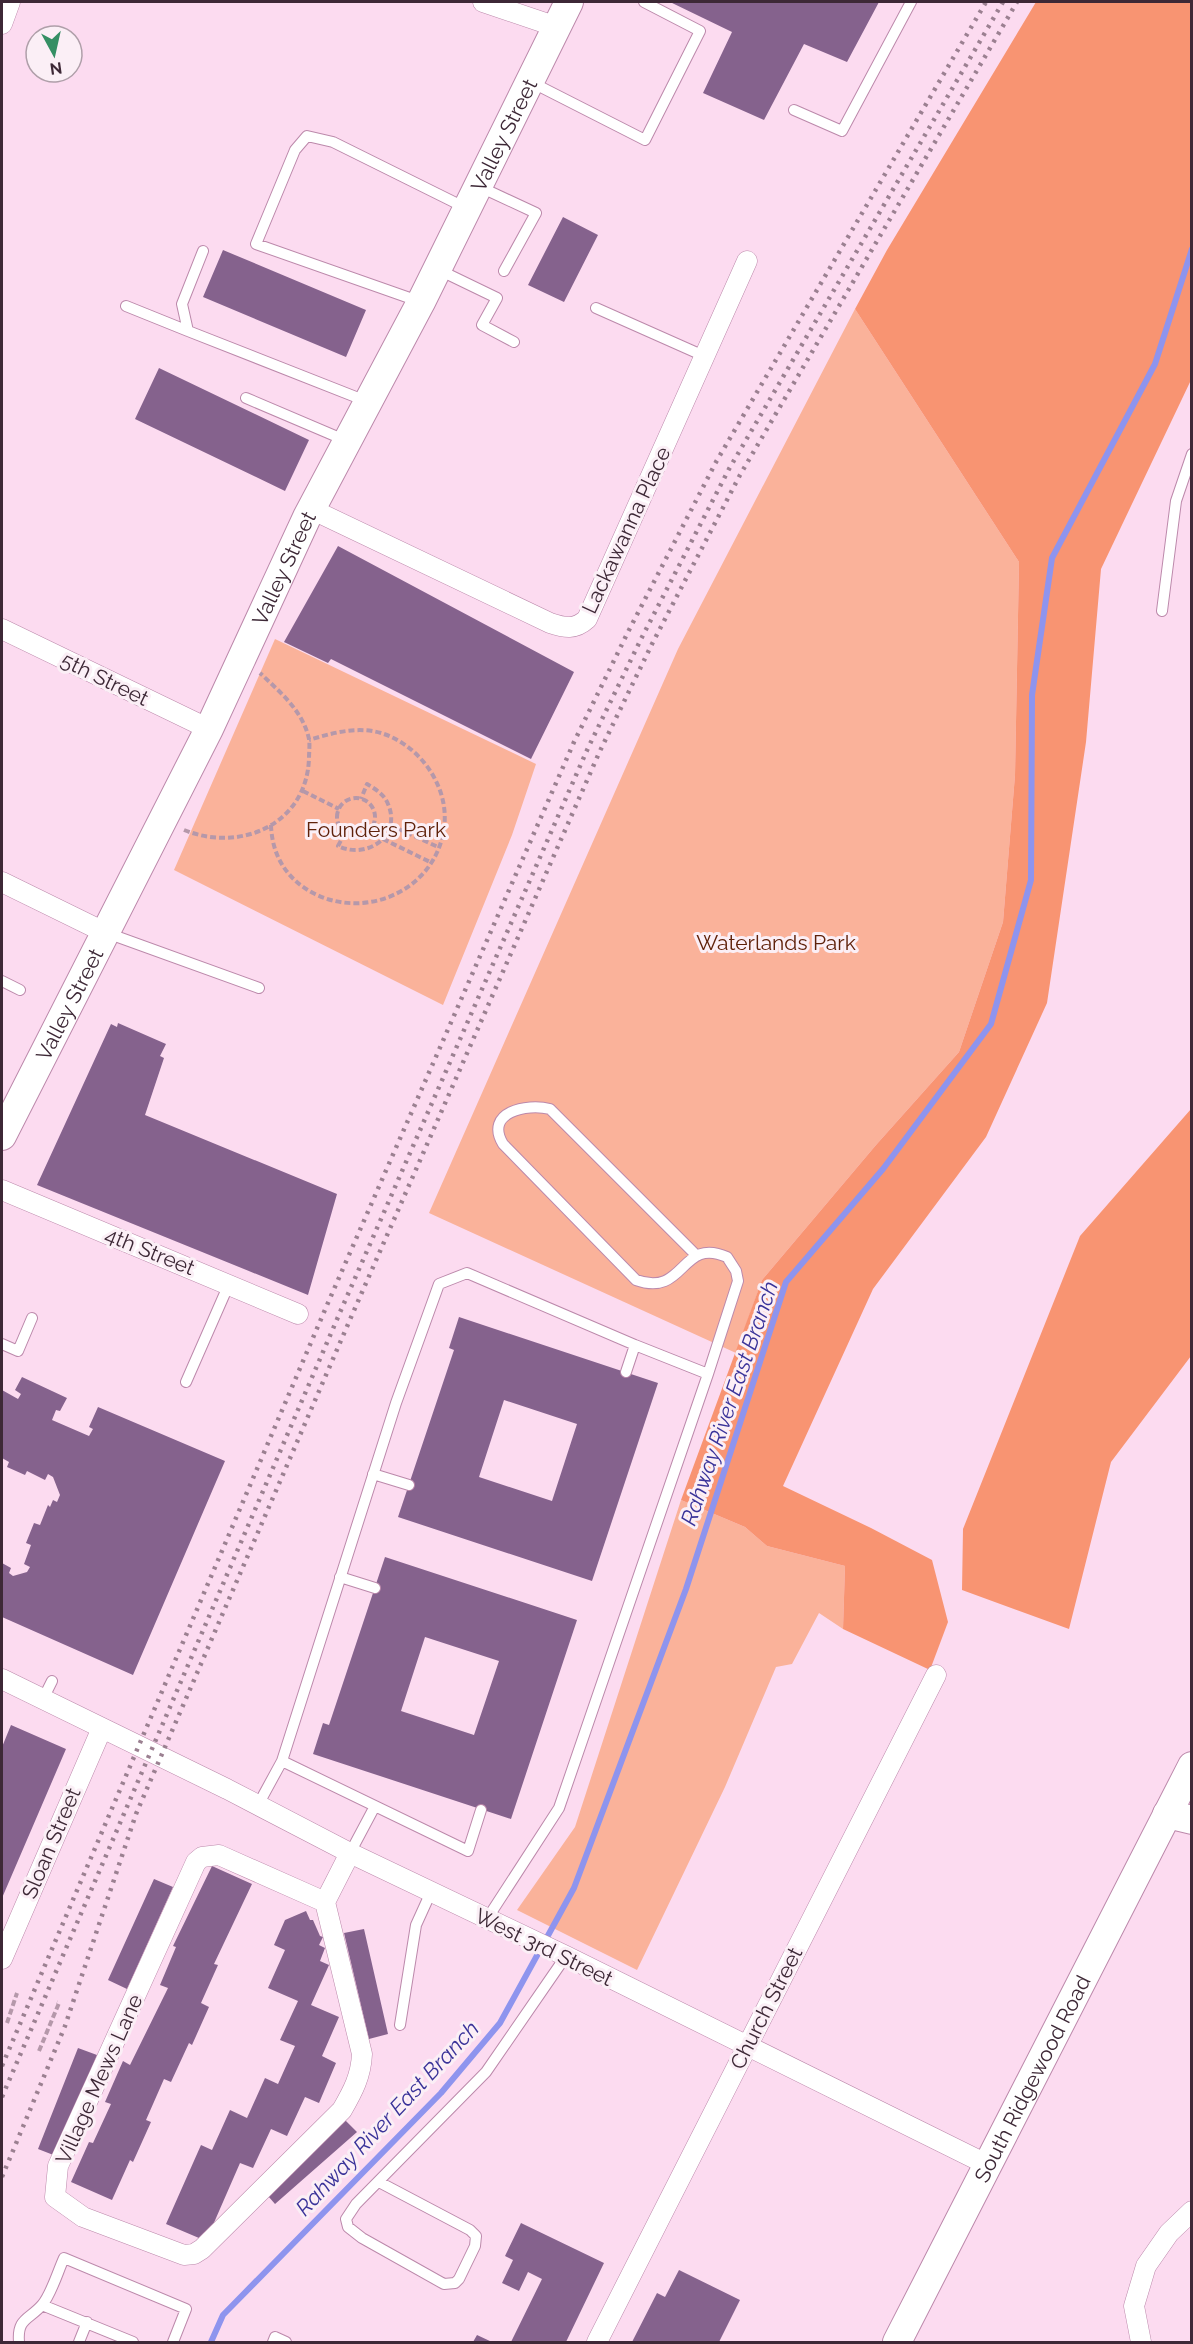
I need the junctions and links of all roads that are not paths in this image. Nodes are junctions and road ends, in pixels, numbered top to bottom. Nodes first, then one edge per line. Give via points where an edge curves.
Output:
1 (10, 2) edge
2 (483, 2) edge
3 (569, 2) edge
4 (911, 2) edge
5 (648, 4) edge
6 (2, 21) edge
7 (557, 27) junction
8 (530, 82) junction
9 (794, 110) dead end
10 (472, 197) junction
11 (203, 251) dead end
12 (747, 261) dead end
13 (437, 269) junction
14 (504, 272) dead end
15 (421, 302) junction
16 (126, 306) dead end
17 (596, 308) dead end
18 (188, 331) junction
19 (514, 342) dead end
20 (704, 356) junction
21 (246, 398) dead end
22 (369, 402) junction
23 (348, 441) junction
24 (1191, 454) edge
25 (311, 509) junction
26 (1162, 610) dead end
27 (2, 629) edge
28 (209, 729) junction
29 (2, 882) edge
30 (106, 933) junction
31 (2, 981) edge
32 (259, 988) dead end
33 (20, 990) dead end
34 (2, 1136) edge
35 (2, 1190) edge
36 (696, 1255) junction
37 (229, 1284) junction
38 (298, 1314) dead end
39 (32, 1318) dead end
40 (2, 1344) edge
41 (635, 1345) junction
42 (626, 1372) dead end
43 (708, 1374) junction
44 (186, 1382) dead end
45 (373, 1474) junction
46 (409, 1485) dead end
47 (340, 1577) junction
48 (375, 1588) dead end
49 (936, 1675) dead end
50 (2, 1679) edge
51 (52, 1681) dead end
52 (43, 1699) junction
53 (102, 1728) junction
54 (282, 1761) junction
55 (1191, 1766) edge
56 (258, 1805) junction
57 (375, 1806) junction
58 (482, 1810) dead end
59 (1179, 1817) edge
60 (350, 1853) junction
61 (431, 1892) junction
62 (325, 1902) junction
63 (487, 1919) junction
64 (564, 1956) junction
65 (2, 1958) edge
66 (400, 2025) dead end
67 (747, 2046) junction
68 (988, 2165) junction
69 (379, 2182) junction
70 (1191, 2211) edge
71 (42, 2305) junction
72 (87, 2322) junction
73 (19, 2343) edge
74 (79, 2343) edge
75 (133, 2343) edge
76 (173, 2343) edge
77 (273, 2343) edge
78 (286, 2343) edge
79 (597, 2343) edge
80 (897, 2343) edge
81 (1141, 2343) edge

1 - 6 street
2 - 7 street
3 - 7 main road, Valley Street
4 - 9 lane via 842,131
5 - 8 lane via 700,31 645,140
7 - 8 main road, Valley Street
8 - 10 main road, Valley Street
10 - 13 main road, Valley Street
10 - 14 lane via 536,213
10 - 15 lane via 404,178 333,142 307,136 295,150 256,244
11 - 18 lane via 182,304
12 - 20 street, Lackawanna Place
13 - 15 main road, Valley Street
13 - 19 lane via 497,298 482,325
15 - 22 main road, Valley Street
16 - 18 lane
17 - 20 lane
18 - 22 lane
20 - 25 street, Lackawanna Place via 587,619 579,626 550,623
21 - 23 lane
22 - 23 main road, Valley Street
23 - 25 main road, Valley Street
24 - 26 lane via 1176,501
25 - 28 main road, Valley Street
27 - 28 street, 5th Street
28 - 30 main road, Valley Street
29 - 30 street
30 - 32 lane
30 - 34 main road, Valley Street
31 - 33 lane
35 - 37 street, 4th Street
36 - 36 lane via 670,1280 654,1284 636,1280 502,1144 501,1122 520,1107 550,1109
36 - 43 lane via 708,1252 727,1257 738,1281
37 - 38 street, 4th Street
37 - 44 lane
39 - 40 lane via 18,1351
41 - 42 lane
41 - 43 lane
41 - 45 lane via 467,1273 438,1284
43 - 63 lane via 559,1808
45 - 46 lane
45 - 47 lane
47 - 48 lane
47 - 54 lane
49 - 67 street, Church Street
50 - 52 street, West 3rd Street
51 - 52 lane
52 - 53 street, West 3rd Street
53 - 56 street, West 3rd Street
53 - 65 street, Sloan Street
54 - 56 lane
54 - 57 lane
55 - 59 main road, South Ridgewood Road
56 - 60 street, West 3rd Street
57 - 58 lane via 468,1851
57 - 60 lane
59 - 68 main road, South Ridgewood Road
60 - 61 street, West 3rd Street
60 - 62 street
61 - 63 street, West 3rd Street
61 - 66 lane via 416,1924
62 - 62 street, Village Mews Lane via 362,2054 356,2088 342,2110 194,2254 184,2255 82,2217 55,2197 58,2166 196,1862 202,1857 219,1855
63 - 64 street, West 3rd Street
64 - 67 street, West 3rd Street
64 - 69 lane via 486,2073
67 - 68 street, West 3rd Street
67 - 79 street, Church Street
68 - 80 main road, South Ridgewood Road
69 - 69 lane via 349,2213 348,2227 444,2284 455,2283 475,2246 476,2236
70 - 81 street via 1169,2233 1146,2266 1134,2306
71 - 72 lane
71 - 73 lane via 24,2319
71 - 76 lane via 64,2258 186,2309
72 - 74 lane
72 - 75 lane
77 - 78 lane via 275,2337

